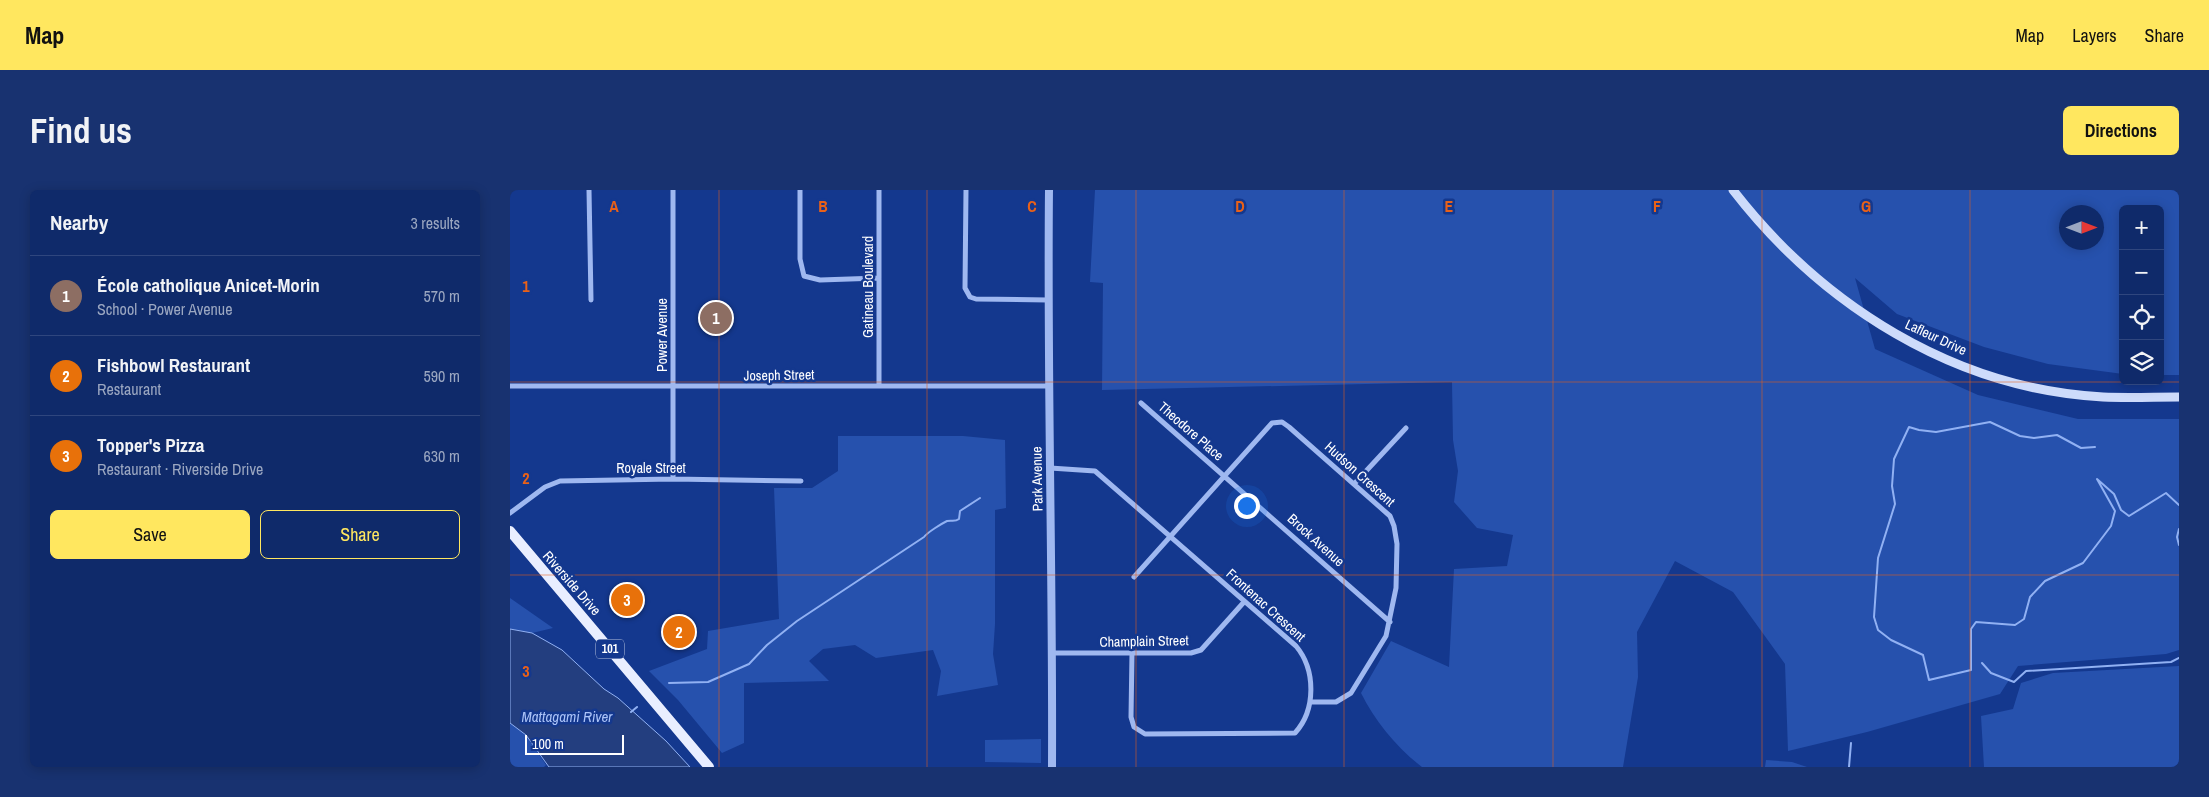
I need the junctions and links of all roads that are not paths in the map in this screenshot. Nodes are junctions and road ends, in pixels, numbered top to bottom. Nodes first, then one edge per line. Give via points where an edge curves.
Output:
1 (589, 190) edge
2 (673, 190) edge
3 (800, 190) edge
4 (879, 190) edge
5 (966, 190) edge
6 (1049, 190) edge
7 (1733, 190) edge
8 (879, 278) junction
9 (591, 300) dead end
10 (1048, 300) junction
11 (879, 385) junction
12 (510, 386) edge
13 (1047, 386) junction
14 (673, 387) junction
15 (2179, 397) edge
16 (1142, 403) dead end
17 (1406, 428) dead end
18 (1050, 468) junction
19 (1226, 476) junction
20 (673, 479) junction
21 (801, 481) dead end
22 (1355, 483) junction
23 (510, 512) edge
24 (510, 531) edge
25 (1172, 535) junction
26 (1134, 577) dead end
27 (1244, 602) junction
28 (1390, 622) junction
29 (1051, 653) junction
30 (1132, 653) junction
31 (1310, 702) junction
32 (710, 767) edge
33 (1052, 767) edge

1 - 9 street
2 - 14 street, Power Avenue
3 - 8 street via 800,259 804,276 820,280
4 - 8 street, Gatineau Boulevard
5 - 10 street via 965,288 970,297
6 - 10 street, Park Avenue
7 - 15 main road, Lafleur Drive via 1762,227 1830,290 1911,343 1952,361 2028,385 2102,397
8 - 11 street, Gatineau Boulevard
10 - 13 street, Park Avenue
11 - 13 street, Joseph Street
11 - 14 street, Joseph Street
12 - 14 street, Joseph Street
13 - 18 street, Park Avenue
14 - 20 street, Power Avenue
16 - 19 street, Theodore Place
17 - 22 street
18 - 25 street, Frontenac Crescent via 1096,471
18 - 29 street, Park Avenue
19 - 22 street, Hudson Crescent via 1272,423 1282,422
19 - 25 street, Hudson Crescent
19 - 28 street, Brock Avenue
20 - 21 street, Royale Street
20 - 23 street, Royale Street via 560,481
22 - 28 street, Hudson Crescent via 1390,516 1394,526 1396,588
24 - 32 main road, Riverside Drive / 101
25 - 26 street, Hudson Crescent
25 - 27 street, Frontenac Crescent
27 - 30 street, Champlain Street via 1201,650 1191,653
27 - 31 street, Frontenac Crescent via 1304,656 1309,668
28 - 31 street, Hudson Crescent via 1386,636 1351,693 1336,702
29 - 30 street, Champlain Street
29 - 33 street, Park Avenue
30 - 31 street, Frontenac Crescent via 1131,717 1134,727 1145,734 1294,733 1302,725

